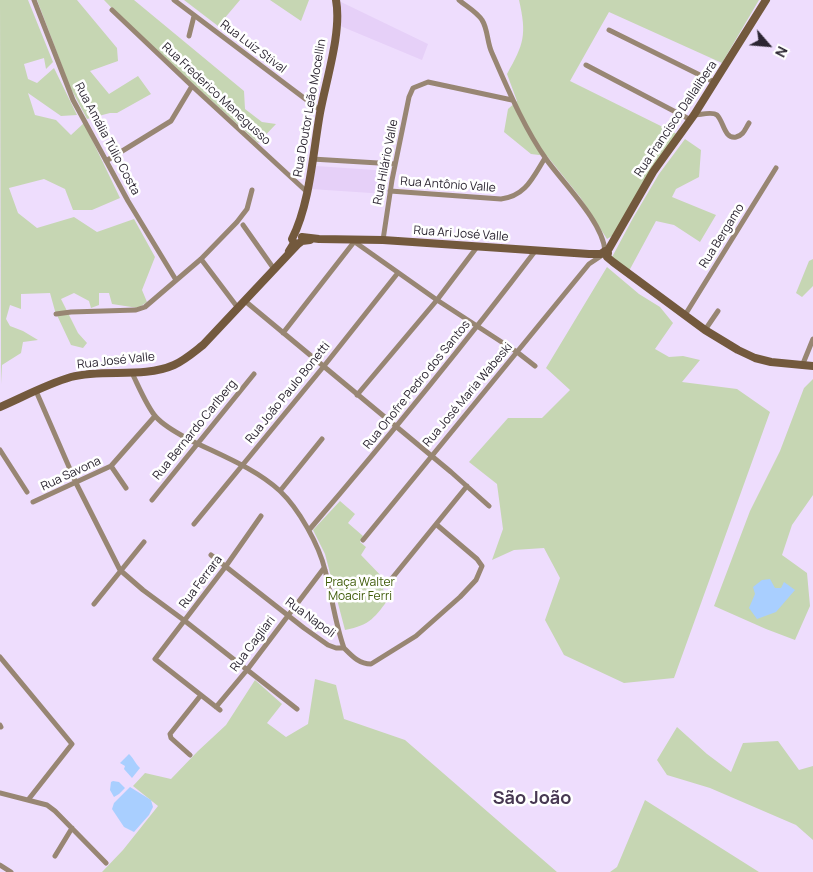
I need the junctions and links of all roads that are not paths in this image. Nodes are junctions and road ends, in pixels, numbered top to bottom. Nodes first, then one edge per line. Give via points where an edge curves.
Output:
1 (34, 0) edge
2 (174, 0) edge
3 (336, 0) edge
4 (459, 0) edge
5 (766, 0) edge
6 (112, 10) dead end
7 (194, 16) junction
8 (609, 30) dead end
9 (189, 36) dead end
10 (586, 65) dead end
11 (714, 82) junction
12 (192, 86) junction
13 (512, 100) junction
14 (320, 110) junction
15 (692, 117) junction
16 (748, 123) dead end
17 (545, 158) junction
18 (312, 159) junction
19 (106, 161) junction
20 (395, 164) junction
21 (776, 168) dead end
22 (252, 190) dead end
23 (306, 191) junction
24 (390, 191) junction
25 (243, 225) dead end
26 (298, 239) junction
27 (383, 240) junction
28 (352, 241) junction
29 (477, 247) junction
30 (537, 250) junction
31 (605, 252) junction
32 (589, 254) junction
33 (201, 260) junction
34 (589, 264) junction
35 (274, 269) junction
36 (397, 274) junction
37 (176, 280) junction
38 (436, 300) junction
39 (245, 301) junction
40 (238, 308) junction
41 (718, 311) dead end
42 (56, 314) dead end
43 (685, 315) junction
44 (478, 326) junction
45 (705, 330) junction
46 (283, 333) junction
47 (813, 340) edge
48 (517, 352) junction
49 (324, 366) junction
50 (535, 366) dead end
51 (802, 366) junction
52 (813, 366) edge
53 (132, 373) junction
54 (254, 374) dead end
55 (36, 391) junction
56 (357, 395) junction
57 (0, 407) edge
58 (155, 416) junction
59 (397, 426) junction
60 (322, 439) dead end
61 (197, 443) junction
62 (0, 450) edge
63 (432, 456) junction
64 (112, 466) junction
65 (241, 466) junction
66 (76, 483) junction
67 (467, 486) junction
68 (126, 488) dead end
69 (280, 491) junction
70 (27, 492) dead end
71 (152, 500) dead end
72 (33, 502) dead end
73 (489, 506) dead end
74 (261, 516) dead end
75 (194, 524) dead end
76 (437, 525) junction
77 (309, 530) junction
78 (363, 540) dead end
79 (144, 542) dead end
80 (211, 555) dead end
81 (226, 566) junction
82 (324, 568) junction
83 (120, 570) junction
84 (389, 582) dead end
85 (94, 604) dead end
86 (288, 614) junction
87 (185, 621) junction
88 (344, 648) junction
89 (0, 658) edge
90 (247, 670) junction
91 (201, 695) junction
92 (297, 709) dead end
93 (190, 755) dead end
94 (0, 793) edge
95 (28, 800) junction
96 (72, 828) junction
97 (55, 856) dead end
98 (106, 863) dead end
99 (0, 864) edge
100 (11, 872) edge

1 - 19 street, Rua Amália Túlio Costa via 73,100
2 - 7 street, Rua Luíz Stival
3 - 14 street, Rua Doutor Leão Mocellin via 337,21 330,70
4 - 13 street via 483,21 491,52
5 - 11 street, Rua Francisco Dallalibera
6 - 12 street, Rua Frederico Menegusso
7 - 9 street
7 - 14 street, Rua Luíz Stival
8 - 11 street
10 - 15 street
11 - 15 street, Rua Francisco Dallalibera
12 - 19 street via 171,121
12 - 23 street, Rua Frederico Menegusso
13 - 17 street
13 - 20 street, Rua Hilário Valle via 428,82 413,88
14 - 18 street, Rua Doutor Leão Mocellin
15 - 16 street via 717,115 727,135 732,137 743,134
15 - 31 street, Rua Francisco Dallalibera via 653,172
17 - 24 street, Rua Antônio Valle via 526,186 510,198
17 - 31 street via 581,202 600,235
18 - 20 street
18 - 23 street, Rua Doutor Leão Mocellin
19 - 37 street, Rua Amália Túlio Costa
20 - 24 street, Rua Hilário Valle
21 - 43 street, Rua Bergamo
22 - 33 street via 243,215
23 - 26 street, Rua Doutor Leão Mocellin
24 - 27 street, Rua Hilário Valle
25 - 35 street
26 - 28 street, Rua Ari José Valle
26 - 35 street, Rua José Valle
27 - 28 street, Rua Ari José Valle
27 - 29 street, Rua Ari José Valle
28 - 36 street
28 - 46 street
29 - 30 street, Rua Ari José Valle
29 - 38 street
30 - 32 street, Rua Ari José Valle
30 - 44 street, Rua Onofre Pedro dos Santos
31 - 32 street, Rua Ari José Valle
31 - 34 street, Rua José Maria Wabeski
31 - 43 street
32 - 34 street
33 - 37 street
33 - 40 street
34 - 48 street, Rua José Maria Wabeski
35 - 39 street, Rua José Valle
36 - 38 street
36 - 49 street, Rua João Paulo Bonetti
37 - 42 street via 145,307 136,310
38 - 44 street
38 - 56 street
39 - 40 street, Rua José Valle
39 - 46 street
40 - 53 street, Rua José Valle via 203,345 174,365
41 - 45 street
43 - 45 street
44 - 48 street
44 - 59 street, Rua Onofre Pedro dos Santos
45 - 51 street via 755,358
46 - 49 street
47 - 51 street
48 - 50 street
48 - 63 street, Rua José Maria Wabeski
49 - 56 street
49 - 65 street, Rua João Paulo Bonetti
51 - 52 street
53 - 55 street, Rua José Valle via 70,377
53 - 58 street
54 - 61 street, Rua Bernardo Carlberg
55 - 57 street, Rua José Valle
55 - 66 street
56 - 59 street
58 - 61 street
58 - 64 street, Rua Savona
59 - 63 street
59 - 77 street, Rua Onofre Pedro dos Santos
60 - 69 street
61 - 65 street
61 - 71 street, Rua Bernardo Carlberg
62 - 70 street
63 - 67 street
63 - 78 street, Rua José Maria Wabeski
64 - 66 street, Rua Savona
64 - 68 street
65 - 69 street
65 - 75 street, Rua João Paulo Bonetti
66 - 72 street, Rua Savona
66 - 83 street
67 - 73 street
67 - 76 street
69 - 77 street
74 - 81 street, Rua Ferrara
76 - 84 street
76 - 88 street, Rua Napoli via 482,566 476,580 416,636 371,664 355,659
77 - 82 street
79 - 83 street
80 - 81 street, Rua Napoli
81 - 86 street, Rua Napoli
81 - 87 street, Rua Ferrara
82 - 86 street, Rua Cagliari
82 - 88 street
83 - 85 street
83 - 87 street
86 - 88 street, Rua Napoli via 328,645
86 - 90 street, Rua Cagliari
87 - 90 street
87 - 91 street, Rua Ferrara via 155,659
89 - 95 street via 72,744
90 - 91 street, Rua Cagliari via 218,709
90 - 92 street
91 - 93 street via 170,734
94 - 95 street
95 - 96 street via 47,805
96 - 97 street
96 - 98 street
99 - 100 street

